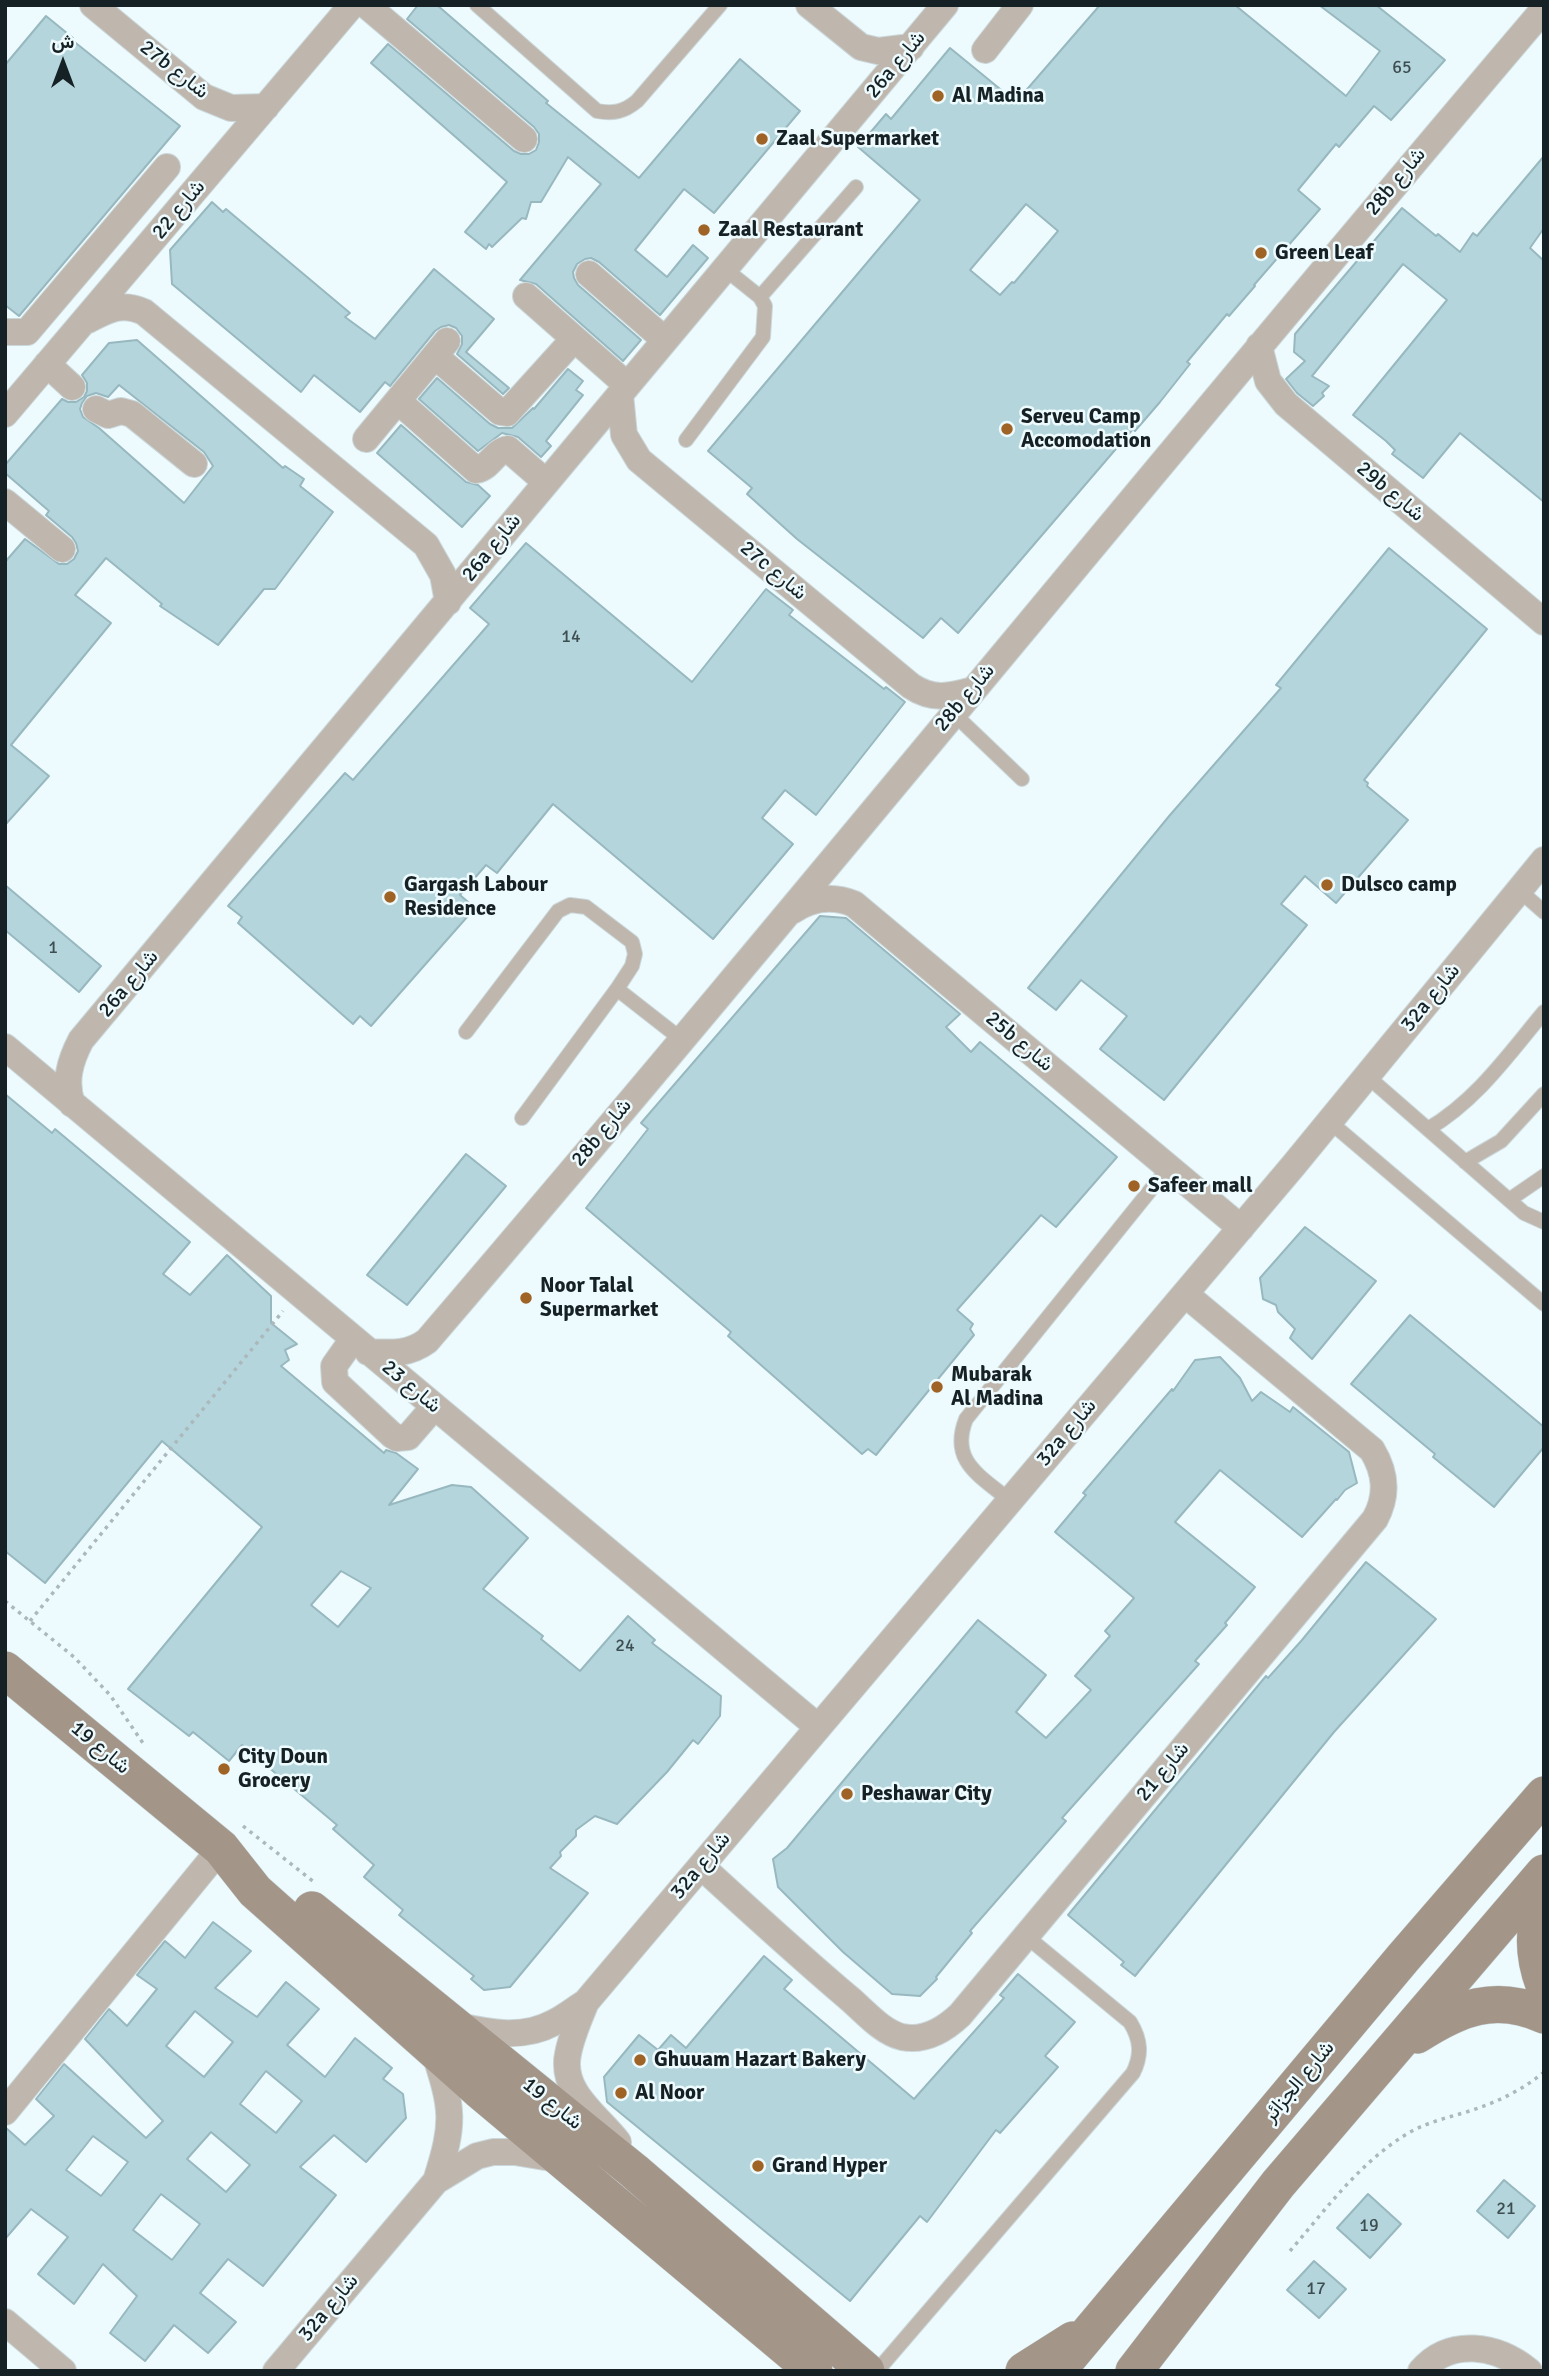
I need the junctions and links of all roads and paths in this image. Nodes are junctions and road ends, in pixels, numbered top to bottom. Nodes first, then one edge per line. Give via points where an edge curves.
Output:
1 (93, 5) edge
2 (352, 5) edge
3 (366, 5) edge
4 (477, 5) edge
5 (720, 5) edge
6 (809, 5) edge
7 (945, 5) edge
8 (1020, 5) edge
9 (1544, 9) edge
10 (911, 47) junction
11 (985, 50) dead end
12 (266, 107) junction
13 (524, 139) dead end
14 (167, 167) dead end
15 (856, 187) dead end
16 (725, 269) junction
17 (589, 274) dead end
18 (526, 296) dead end
19 (760, 297) junction
20 (84, 322) junction
21 (5, 332) edge
22 (574, 339) junction
23 (665, 340) junction
24 (1259, 346) junction
25 (47, 364) junction
26 (14, 385) edge
27 (72, 387) dead end
28 (624, 390) junction
29 (398, 401) junction
30 (96, 409) dead end
31 (5, 414) edge
32 (366, 439) dead end
33 (686, 440) dead end
34 (194, 464) dead end
35 (546, 482) junction
36 (5, 502) edge
37 (62, 549) dead end
38 (448, 602) junction
39 (1544, 622) edge
40 (972, 690) junction
41 (953, 713) junction
42 (1023, 779) dead end
43 (1544, 860) edge
44 (1519, 890) junction
45 (1544, 912) edge
46 (785, 916) junction
47 (617, 989) junction
48 (1544, 1012) edge
49 (466, 1032) dead end
50 (681, 1039) junction
51 (5, 1047) edge
52 (1367, 1076) junction
53 (1544, 1094) edge
54 (72, 1104) junction
55 (522, 1118) dead end
56 (1330, 1122) junction
57 (1428, 1129) junction
58 (1465, 1162) junction
59 (1169, 1167) junction
60 (1544, 1176) edge
61 (1509, 1200) junction
62 (1544, 1222) edge
63 (1241, 1228) junction
64 (298, 1293) junction
65 (1185, 1294) junction
66 (1544, 1304) edge
67 (361, 1345) junction
68 (434, 1407) junction
69 (1010, 1501) junction
70 (5, 1601) edge
71 (30, 1621) junction
72 (5, 1670) edge
73 (818, 1727) junction
74 (146, 1748) dead end
75 (1544, 1795) edge
76 (227, 1841) junction
77 (701, 1866) junction
78 (1544, 1872) edge
79 (321, 1888) dead end
80 (1544, 1899) edge
81 (1026, 1936) junction
82 (1544, 1985) edge
83 (586, 2002) junction
84 (1544, 2015) edge
85 (445, 2037) junction
86 (1390, 2053) junction
87 (1544, 2071) edge
88 (5, 2112) edge
89 (564, 2160) junction
90 (634, 2171) junction
91 (436, 2181) junction
92 (1290, 2250) dead end
93 (5, 2322) edge
94 (1092, 2328) junction
95 (63, 2371) edge
96 (276, 2371) edge
97 (814, 2371) edge
98 (866, 2371) edge
99 (877, 2371) edge
100 (1024, 2371) edge
101 (1057, 2371) edge
102 (1134, 2371) edge
103 (1421, 2371) edge
104 (1529, 2371) edge

1 - 12 street, 27b شارع via 204,97 231,108
2 - 12 street, شارع 22
3 - 13 street
4 - 5 lane via 597,111 606,113 625,110 637,101
6 - 10 street via 861,47 878,51
7 - 10 street, 26a شارع
8 - 11 street
9 - 24 street, 28b شارع
10 - 16 street, 26a شارع
12 - 20 street, شارع 22
14 - 21 street via 27,332
15 - 19 lane
16 - 19 lane
16 - 23 street, 26a شارع
17 - 23 street
18 - 22 street
19 - 33 lane via 765,306 763,337
20 - 25 street, شارع 22
20 - 38 street via 113,306 144,312 426,545 443,575
22 - 28 street
22 - 29 street via 507,413 500,412 441,349
23 - 28 street, 26a شارع
24 - 39 street, 29b شارع via 1268,381 1286,404
24 - 40 street, 28b شارع
25 - 26 street, شارع 22
25 - 27 street
26 - 31 street, شارع 22
28 - 35 street, 26a شارع
28 - 40 street, 27c شارع via 624,435 639,460 911,685 948,698
29 - 32 street
29 - 35 street via 476,470 508,449
30 - 34 street via 108,415 132,414
35 - 38 street, 26a شارع
36 - 37 street
38 - 54 street, 26a شارع via 81,1040 69,1067
40 - 41 street, 28b شارع
41 - 42 lane
41 - 46 street, 28b شارع
43 - 44 street, 32a شارع
44 - 45 lane
44 - 52 street, 32a شارع
46 - 50 street, 28b شارع
46 - 59 street, 25b شارع via 820,899 854,904
47 - 49 lane via 632,965 632,942 586,907 570,905 558,911
47 - 50 lane
47 - 55 lane
48 - 57 lane via 1476,1093
50 - 67 street, 28b شارع via 427,1341 403,1352
51 - 54 street, شارع 23
52 - 56 street, 32a شارع
52 - 57 lane
53 - 58 lane via 1501,1141
54 - 64 street, شارع 23
56 - 63 street, 32a شارع
56 - 66 lane
57 - 58 lane
58 - 61 lane
59 - 63 street, 25b شارع
59 - 69 lane via 966,1419 960,1434 967,1464
60 - 61 lane
61 - 62 lane
63 - 65 street, 32a شارع
64 - 67 street, شارع 23
64 - 71 path
65 - 69 street, 32a شارع
65 - 81 street, شارع 21 via 1372,1450 1383,1474 1383,1498 1375,1519
67 - 68 street, شارع 23
67 - 68 street via 334,1366 335,1382 392,1435 404,1438 412,1434
68 - 73 street, شارع 23
69 - 73 street, 32a شارع
70 - 71 path
71 - 74 path via 110,1695
72 - 76 street, شارع 19
73 - 77 street, 32a شارع
75 - 94 street, شارع الجزائر
76 - 79 path
76 - 85 street, شارع 19 via 234,1867 255,1891
76 - 88 street
77 - 81 street, شارع 21 via 802,1959 884,2028 901,2036 923,2037 951,2024
77 - 83 street, 32a شارع
78 - 86 street
80 - 82 street via 1535,1942
81 - 99 lane via 1129,2022 1138,2039 1138,2063
83 - 85 street, 32a شارع via 551,2025 528,2031
83 - 90 street, 32a شارع via 567,2058 568,2074 576,2094 623,2148
84 - 86 street via 1511,2005 1474,2007 1442,2019
85 - 89 street, شارع 19
85 - 90 street, شارع 19
85 - 91 street, 32a شارع via 448,2141
86 - 102 street via 1278,2184
87 - 92 path via 1507,2096 1415,2129 1386,2147
89 - 91 street, 32a شارع via 493,2151
89 - 97 street, شارع 19
90 - 98 street, شارع 19
91 - 96 street, 32a شارع
93 - 95 street
94 - 100 street
94 - 101 street, شارع الجزائر
103 - 104 street via 1443,2353 1469,2348 1498,2352

